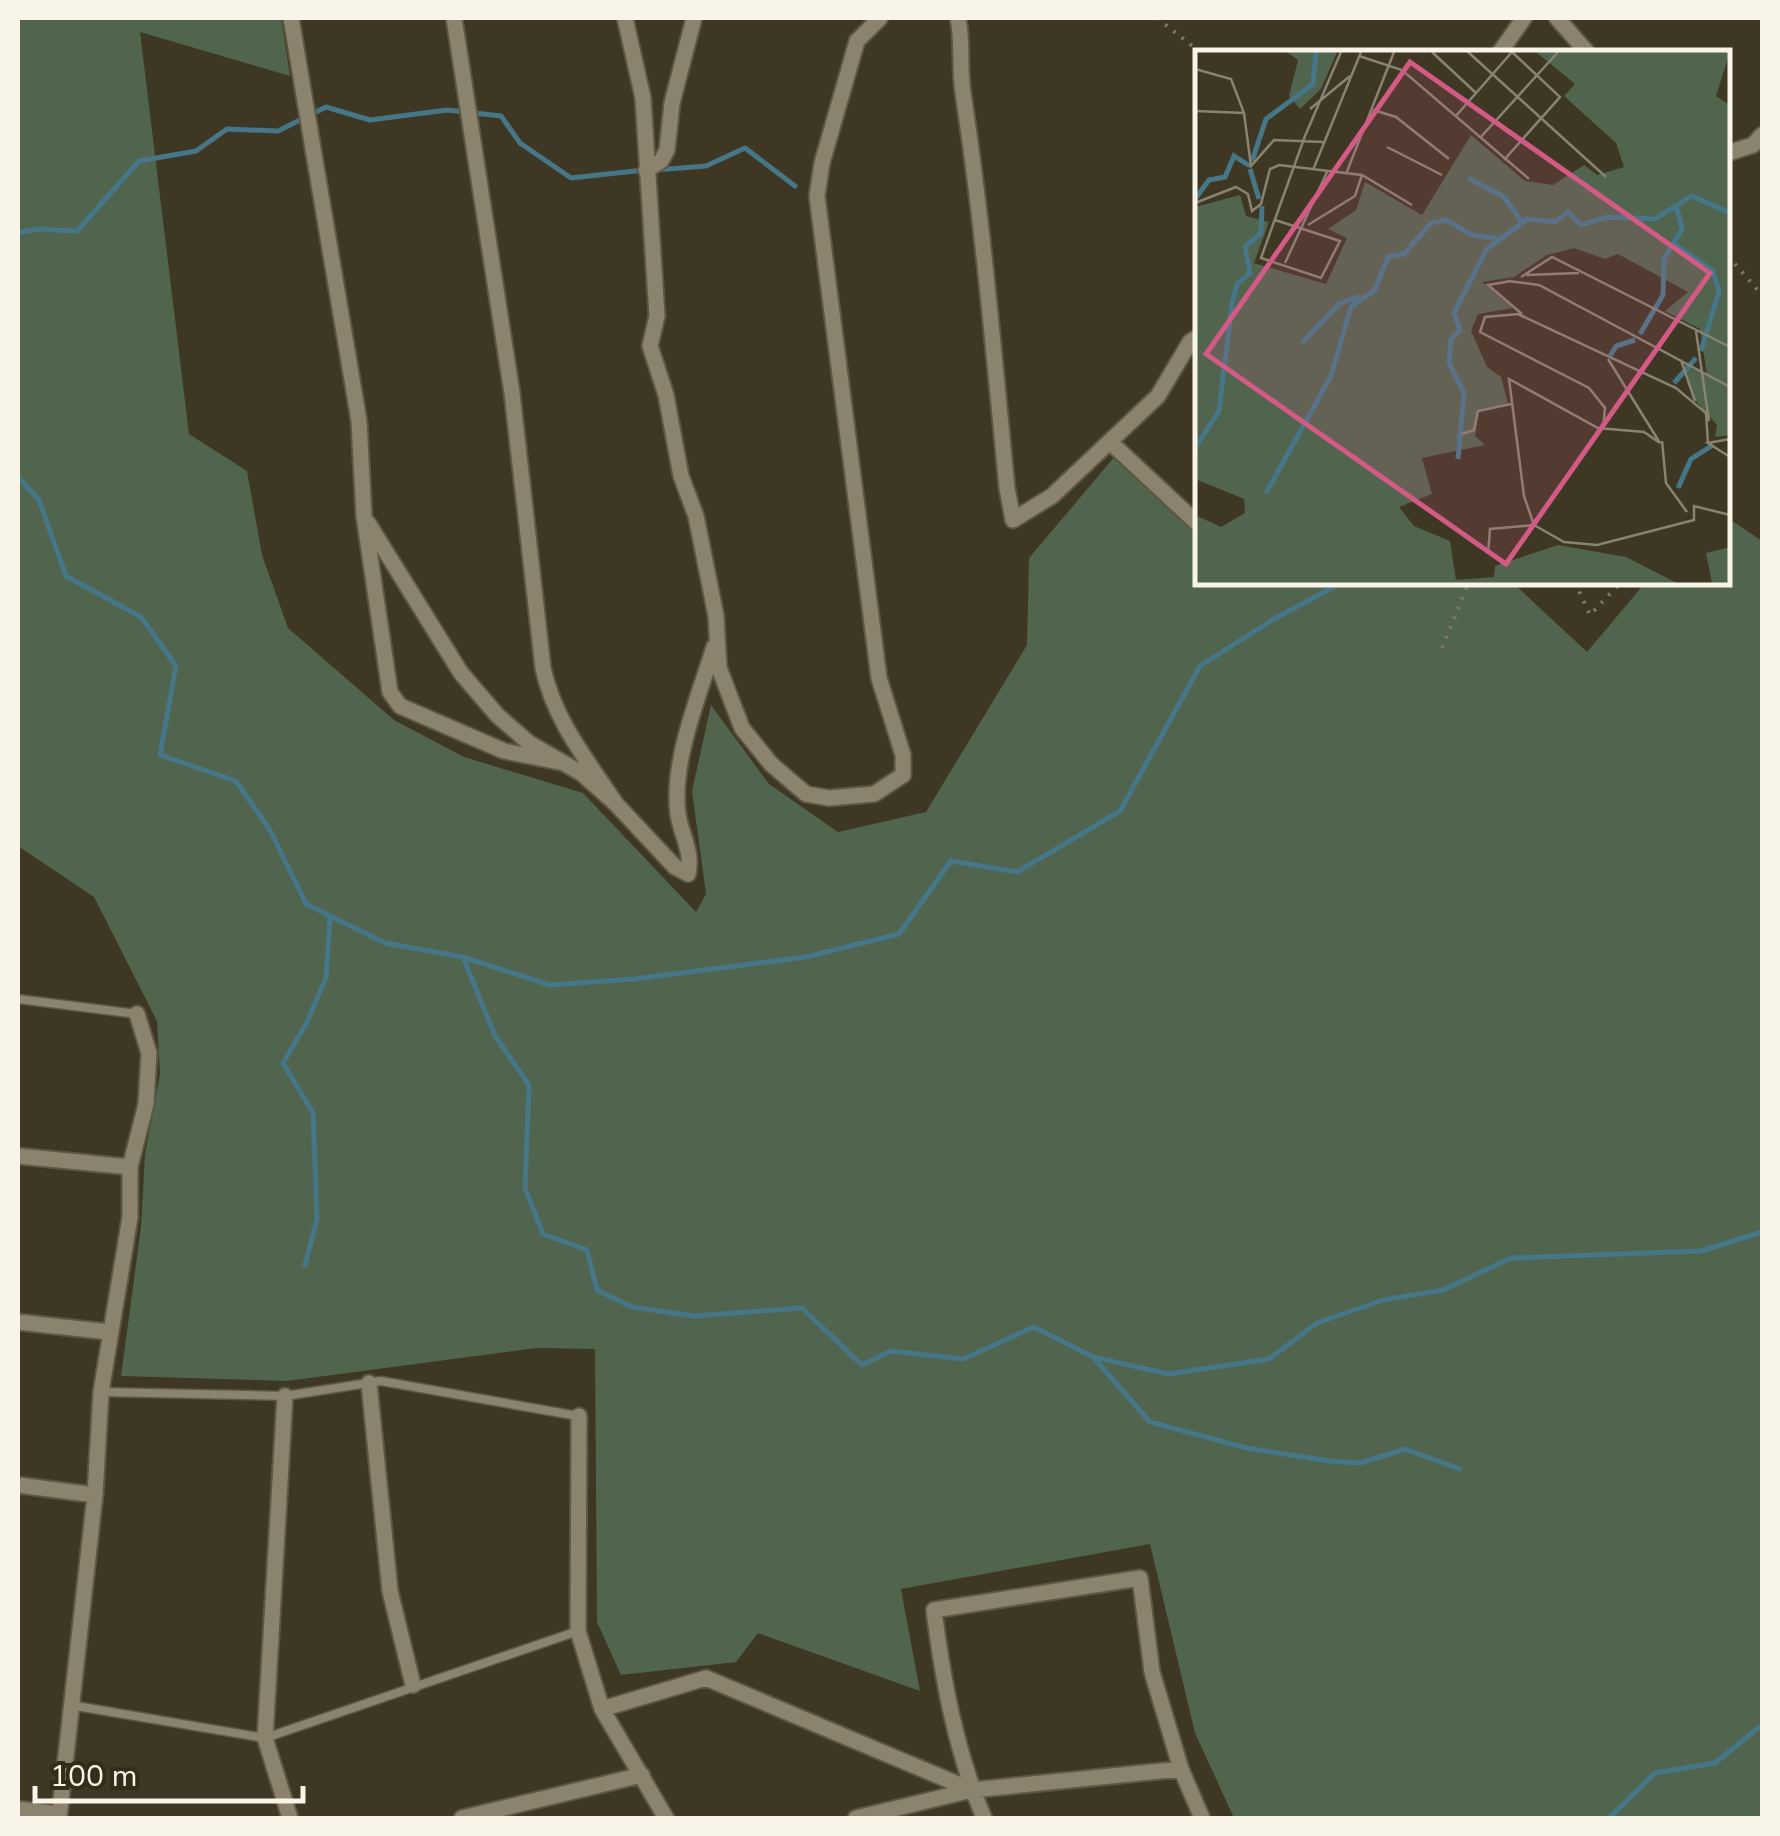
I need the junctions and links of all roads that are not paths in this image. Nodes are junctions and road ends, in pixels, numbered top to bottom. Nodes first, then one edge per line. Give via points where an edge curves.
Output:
1 (292, 18) edge
2 (454, 18) edge
3 (626, 18) edge
4 (694, 18) edge
5 (880, 18) edge
6 (958, 18) edge
7 (1524, 18) edge
8 (1557, 18) edge
9 (1501, 50) edge
10 (1585, 50) edge
11 (1762, 135) edge
12 (1730, 152) edge
13 (646, 170) junction
14 (1195, 338) edge
15 (1110, 442) junction
16 (364, 516) junction
17 (1195, 521) edge
18 (717, 638) junction
19 (559, 762) junction
20 (616, 804) junction
21 (18, 999) edge
22 (137, 1014) joint
23 (18, 1156) edge
24 (130, 1167) junction
25 (18, 1322) edge
26 (109, 1332) junction
27 (370, 1383) junction
28 (102, 1392) junction
29 (286, 1396) junction
30 (579, 1416) joint
31 (18, 1485) edge
32 (95, 1496) junction
33 (578, 1631) junction
34 (413, 1684) junction
35 (70, 1705) junction
36 (602, 1709) junction
37 (264, 1738) junction
38 (1181, 1769) junction
39 (642, 1776) junction
40 (972, 1790) junction
41 (18, 1809) edge
42 (59, 1816) edge
43 (290, 1818) edge
44 (462, 1818) edge
45 (666, 1818) edge
46 (856, 1818) edge
47 (984, 1818) edge
48 (1202, 1818) edge

1 - 16 street via 359,420
2 - 20 street via 512,393 543,668 560,720
3 - 13 street via 643,98
4 - 13 street via 667,150
5 - 18 street via 858,41 817,196 879,678 904,776 874,794 806,794 742,728 719,668
6 - 15 street via 1013,520 1052,496
7 - 9 street
8 - 10 street
11 - 12 street
13 - 18 street via 657,316 650,346 696,516
14 - 15 street via 1158,396
15 - 17 street
16 - 19 street via 461,672 496,715
16 - 19 street via 390,692 400,706 504,751
18 - 20 street via 680,764 678,814 688,874
19 - 20 street
21 - 22 lane
22 - 24 street via 149,1053 146,1104
23 - 24 street
24 - 26 street via 130,1217
25 - 26 street
26 - 28 street
27 - 29 lane
27 - 30 lane
27 - 34 street via 390,1591
28 - 29 lane
28 - 32 street
29 - 37 street
30 - 33 street
31 - 32 street
32 - 35 street
33 - 34 lane
33 - 36 street
34 - 37 lane
35 - 37 lane
35 - 42 street
36 - 39 street
36 - 40 street via 706,1678
37 - 43 street
38 - 40 street
38 - 40 street via 1152,1672 1140,1578 934,1610 944,1690
38 - 48 street
39 - 44 street
39 - 45 street
40 - 46 street
40 - 47 street
41 - 42 street

